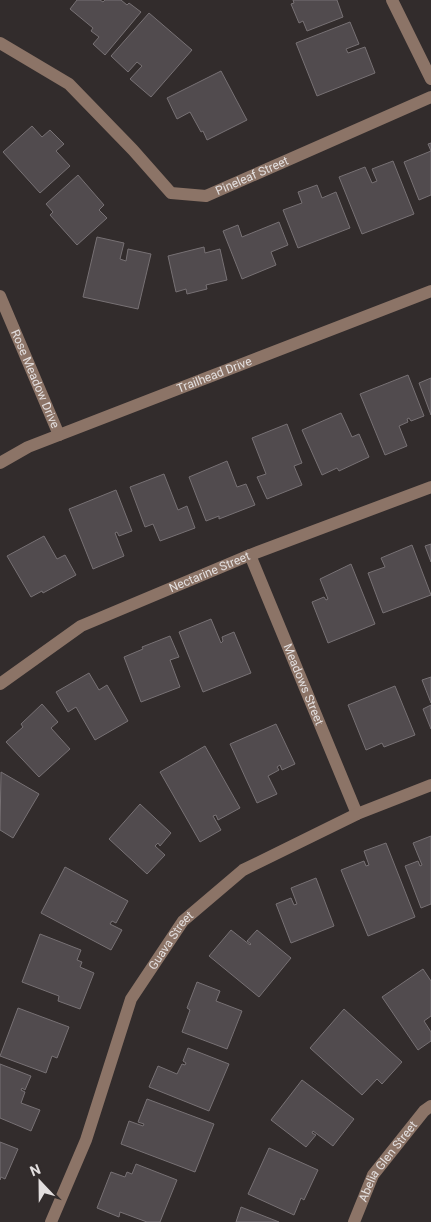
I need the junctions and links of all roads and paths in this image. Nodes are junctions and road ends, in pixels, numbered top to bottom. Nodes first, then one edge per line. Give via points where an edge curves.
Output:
1 (392, 0) edge
2 (0, 43) edge
3 (431, 79) edge
4 (431, 97) edge
5 (431, 291) edge
6 (0, 296) edge
7 (59, 435) junction
8 (0, 463) edge
9 (431, 486) edge
10 (250, 555) junction
11 (0, 684) edge
12 (431, 785) edge
13 (357, 814) junction
14 (431, 1106) edge
15 (51, 1222) edge
16 (354, 1222) edge

1 - 3 street
2 - 4 street, Pineleaf Street via 69,84 172,193 206,196
5 - 7 street, Trailhead Drive
6 - 7 street, Rose Meadow Drive
7 - 8 street, Trailhead Drive
9 - 10 street, Nectarine Street
10 - 11 street, Nectarine Street via 81,626
10 - 13 street, Meadows Street
12 - 13 street, Guava Street
13 - 15 street, Guava Street via 244,870 183,921 131,999 86,1140
14 - 16 street, Abelia Glen Street via 373,1175

